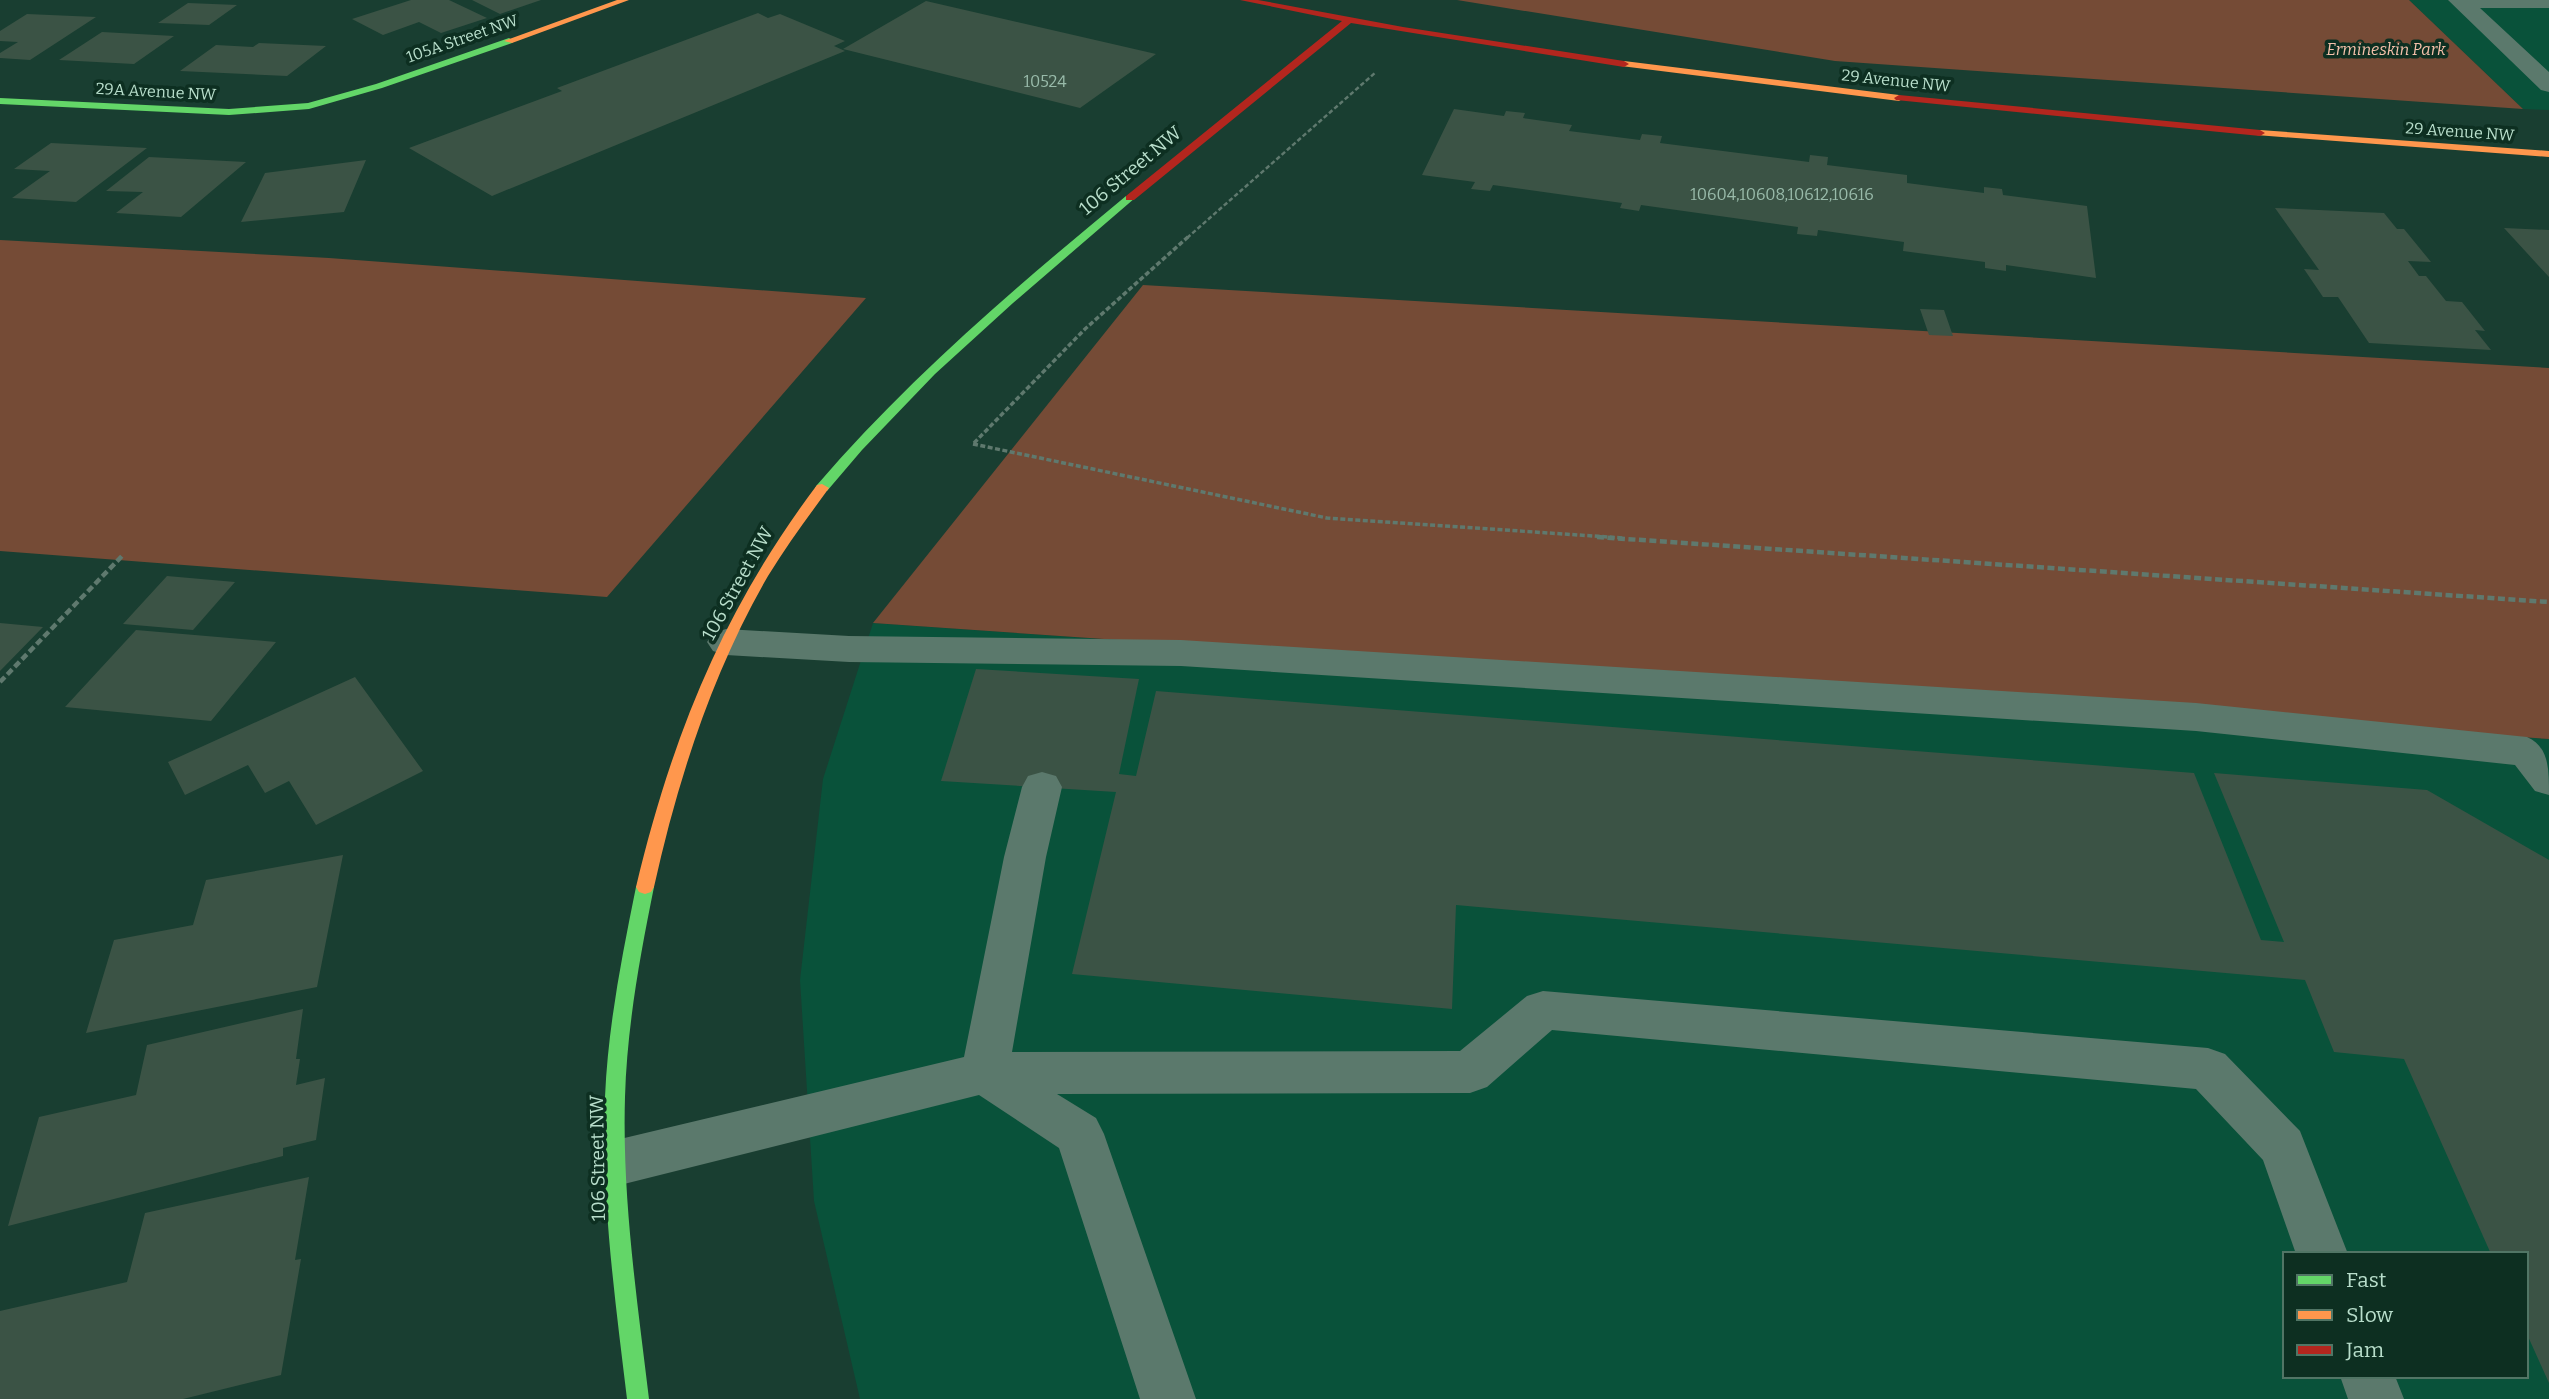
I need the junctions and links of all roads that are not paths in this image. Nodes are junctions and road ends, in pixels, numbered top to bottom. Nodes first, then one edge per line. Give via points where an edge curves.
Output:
1 (625, 0) edge
2 (1244, 0) edge
3 (2459, 0) edge
4 (2549, 2) edge
5 (1348, 21) junction
6 (2538, 65) edge
7 (2549, 85) edge
8 (0, 101) edge
9 (309, 106) joint
10 (2549, 154) edge
11 (726, 642) junction
12 (2549, 780) edge
13 (1042, 787) dead end
14 (985, 1073) junction
15 (616, 1163) junction
16 (2321, 1252) edge
17 (2368, 1378) edge
18 (638, 1399) edge
19 (1168, 1399) edge
20 (2376, 1399) edge

1 - 9 street, 105A Street NW
2 - 5 street, 29 Avenue NW
3 - 4 lane
3 - 6 lane
5 - 10 street, 29 Avenue NW via 1689,73 1958,105 2203,129
5 - 11 street, 106 Street NW via 973,328 907,392 864,436 791,530
6 - 7 lane
8 - 9 street, 29A Avenue NW via 229,112
11 - 12 lane via 1070,663 1181,653 2196,717 2527,752
11 - 15 street, 106 Street NW via 676,769 646,878 626,992 615,1106
13 - 14 lane
14 - 15 lane
14 - 16 lane via 1470,1072 1543,1010 2208,1069 2283,1147
14 - 19 lane via 1079,1134
15 - 18 street, 106 Street NW
17 - 20 lane

